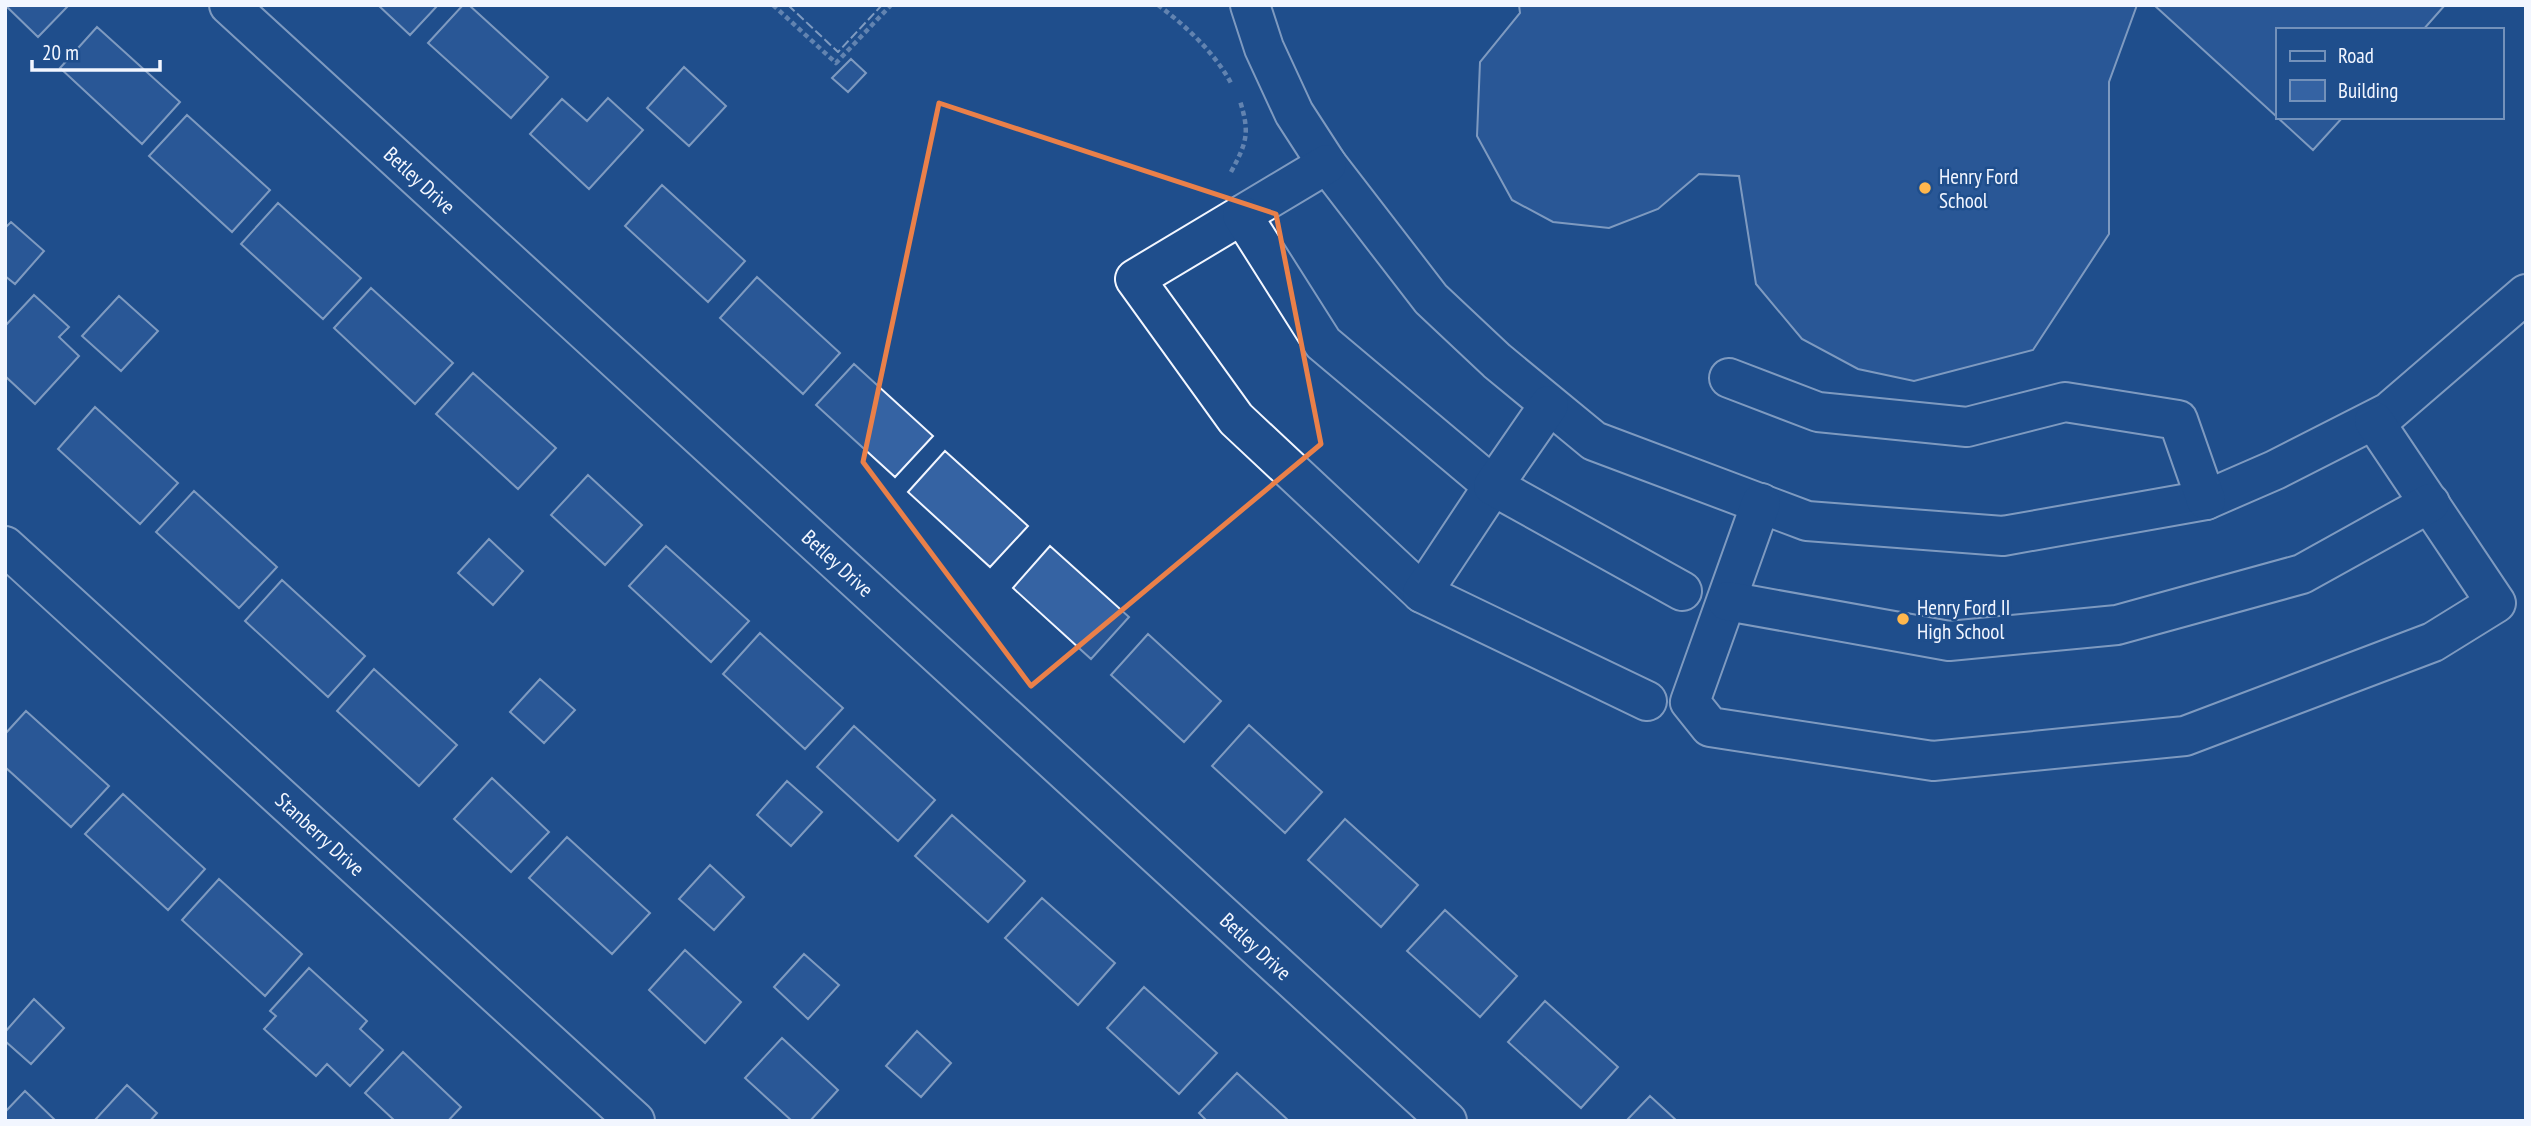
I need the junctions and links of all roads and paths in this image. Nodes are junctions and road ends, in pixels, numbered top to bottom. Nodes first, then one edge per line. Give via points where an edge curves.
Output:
1 (229, 5) edge
2 (774, 5) edge
3 (891, 5) edge
4 (1158, 5) edge
5 (1250, 5) edge
6 (1327, 164) junction
7 (1242, 215) junction
8 (2526, 294) edge
9 (1729, 378) dead end
10 (1549, 405) junction
11 (2374, 421) junction
12 (1493, 486) junction
13 (2206, 500) junction
14 (1761, 503) junction
15 (2430, 503) junction
16 (5, 546) edge
17 (1682, 592) dead end
18 (1422, 593) junction
19 (1727, 601) junction
20 (1647, 701) dead end
21 (635, 1121) edge
22 (1447, 1121) edge

1 - 22 street, Betley Drive
2 - 3 path via 836,63
4 - 7 path via 1217,60 1240,101 1246,141 1225,181
5 - 6 street via 1294,113
6 - 7 street
6 - 10 street via 1431,299
7 - 12 street via 1323,343
7 - 18 street via 1135,279 1236,419
8 - 11 street
9 - 13 street via 1818,412 1967,427 2065,402 2178,420
10 - 12 street
10 - 14 street via 1594,441
11 - 13 street
11 - 15 street
12 - 17 street
12 - 18 street
13 - 14 street via 2003,536 1807,521
14 - 19 street
15 - 19 street via 2302,574 2117,625 1949,640
15 - 19 street via 2496,603 2433,642 2185,736 1933,761 1710,727 1690,702
16 - 21 street, Stanberry Drive
18 - 20 street

